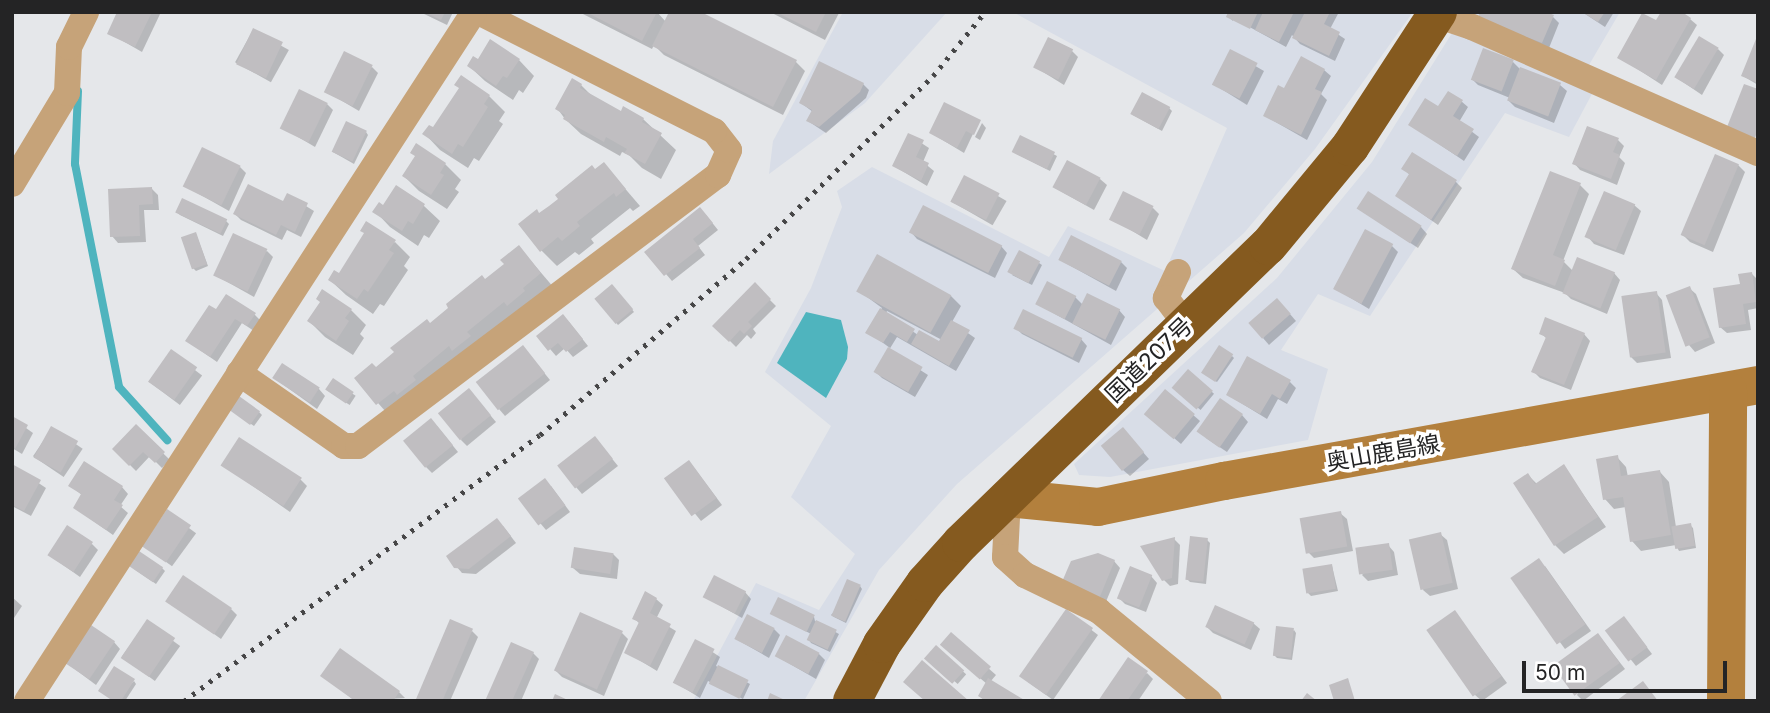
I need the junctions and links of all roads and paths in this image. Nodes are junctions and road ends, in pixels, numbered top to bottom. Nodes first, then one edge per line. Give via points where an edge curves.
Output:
1 (86, 12) edge
2 (476, 12) edge
3 (1434, 13) edge
4 (1758, 153) edge
5 (12, 184) edge
6 (1178, 272) dead end
7 (1186, 325) junction
8 (239, 373) junction
9 (1743, 388) edge
10 (1008, 498) junction
11 (27, 701) edge
12 (852, 701) edge
13 (1209, 701) edge
14 (1726, 701) edge

1 - 5 street via 69,47 67,93
2 - 8 street
2 - 8 street via 714,131 729,150 718,175 358,446 344,446
3 - 4 street
3 - 7 highway, 国道207号 via 1349,147 1268,246
6 - 7 street via 1166,298
7 - 10 highway, 国道207号
8 - 11 street
9 - 10 main road, 奥山鹿島線 via 1098,508
9 - 14 main road
10 - 12 highway, 国道207号 via 925,583 882,644
10 - 13 street via 1005,557 1025,575 1099,611

